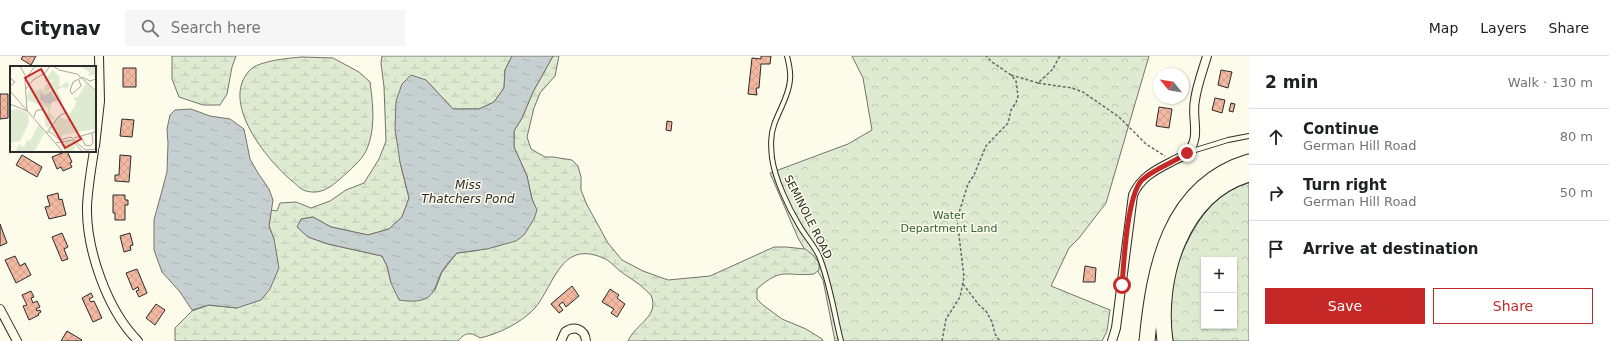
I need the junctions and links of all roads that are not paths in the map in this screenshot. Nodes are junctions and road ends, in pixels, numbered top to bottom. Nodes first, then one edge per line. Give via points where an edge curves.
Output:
1 (99, 56) edge
2 (787, 56) edge
3 (1207, 56) edge
4 (98, 102) edge
5 (96, 131) edge
6 (1249, 136) edge
7 (94, 152) edge
8 (1187, 153) junction
9 (1249, 162) edge
10 (1249, 174) edge
11 (0, 309) edge
12 (17, 341) edge
13 (138, 341) edge
14 (561, 341) edge
15 (586, 341) edge
16 (841, 341) edge
17 (1112, 341) edge
18 (1147, 341) edge
19 (1165, 341) edge

1 - 4 street
2 - 16 lane, SEMINOLE ROAD via 790,80 770,142 772,159 792,211 818,254 826,276
3 - 8 street via 1194,100 1196,135
4 - 5 street
6 - 8 lane
7 - 13 street via 87,205 91,247 115,309 123,324
8 - 17 street via 1158,168 1141,181 1133,195 1116,328
9 - 18 highway via 1220,175 1204,186 1189,202 1176,222 1157,268
10 - 19 highway via 1222,186 1208,198 1195,213 1180,238 1170,265 1164,296
11 - 12 street
14 - 15 street via 565,332 574,328 583,332

